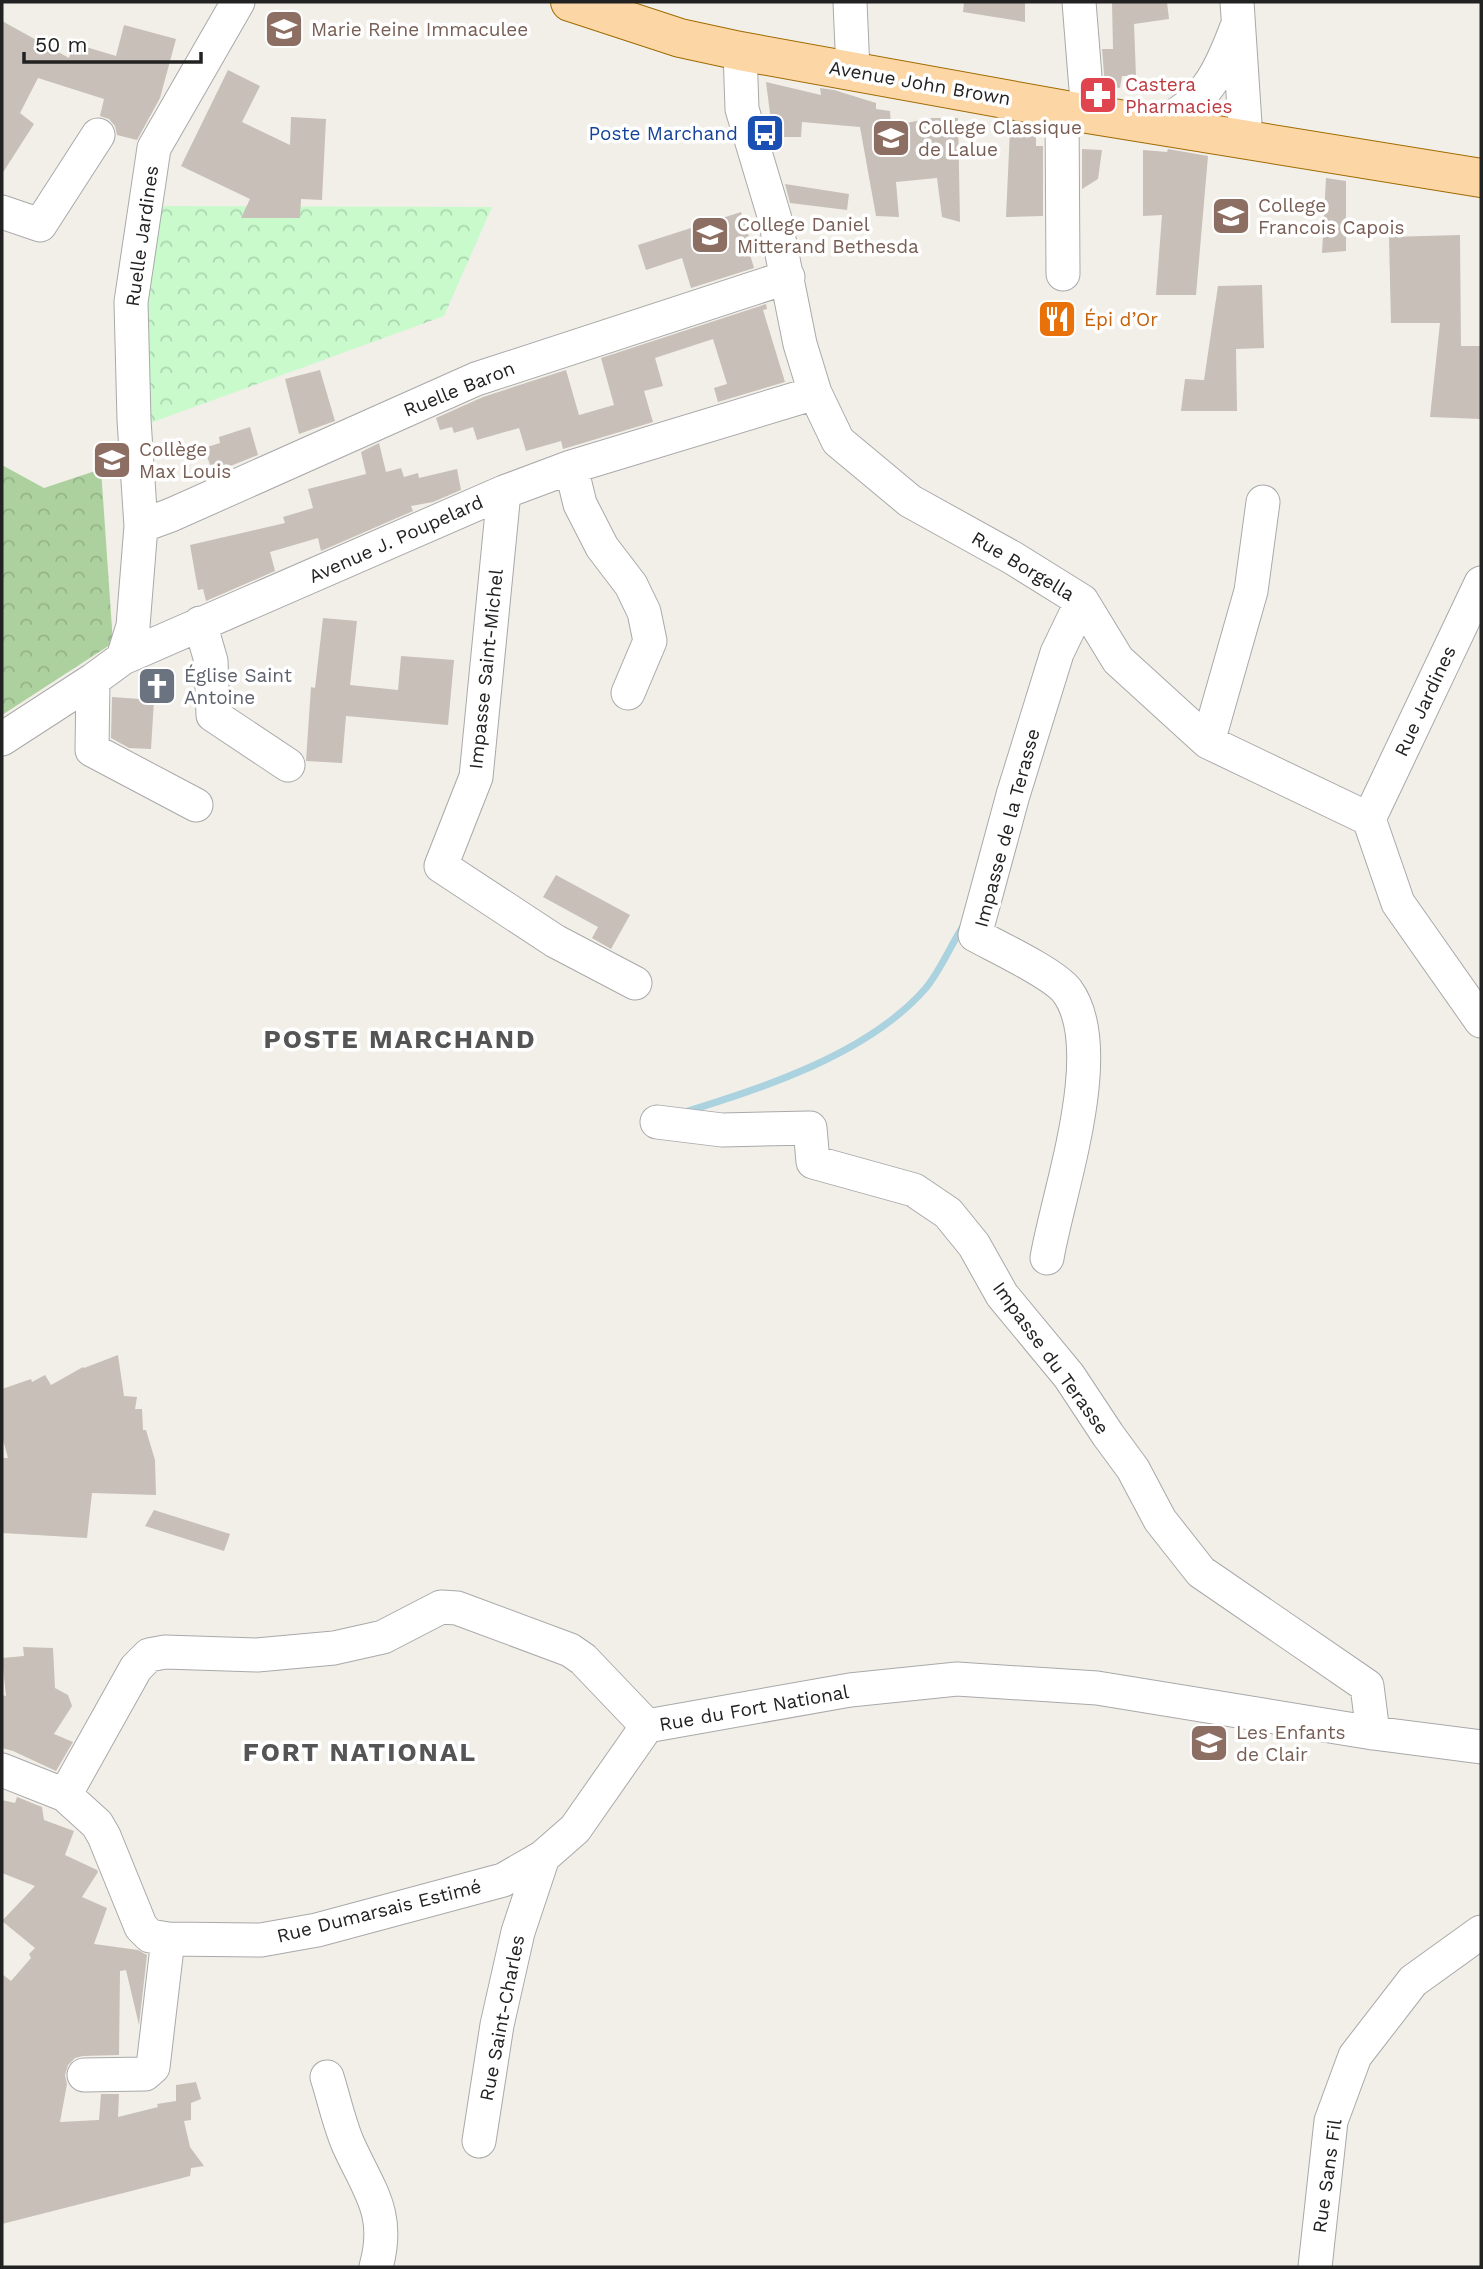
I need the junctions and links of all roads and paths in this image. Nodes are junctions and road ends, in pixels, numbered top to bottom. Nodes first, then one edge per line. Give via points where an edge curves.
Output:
1 (238, 2) edge
2 (570, 2) edge
3 (850, 2) edge
4 (1079, 2) edge
5 (1238, 12) edge
6 (740, 51) junction
7 (853, 71) junction
8 (1075, 112) junction
9 (1158, 125) junction
10 (98, 135) dead end
11 (1245, 139) junction
12 (1481, 178) edge
13 (2, 212) edge
14 (1063, 274) dead end
15 (788, 277) junction
16 (815, 393) junction
17 (571, 467) junction
18 (505, 492) junction
19 (1263, 502) dead end
20 (141, 526) junction
21 (1481, 583) edge
22 (1082, 601) junction
23 (200, 623) junction
24 (123, 658) junction
25 (93, 680) junction
26 (628, 693) dead end
27 (2, 739) edge
28 (1208, 742) junction
29 (288, 765) dead end
30 (196, 805) dead end
31 (1369, 819) junction
32 (635, 983) dead end
33 (1481, 1021) edge
34 (657, 1122) dead end
35 (1047, 1258) dead end
36 (647, 1726) junction
37 (1373, 1733) junction
38 (1481, 1747) edge
39 (2, 1770) edge
40 (65, 1795) junction
41 (543, 1857) junction
42 (1481, 1932) edge
43 (168, 1939) junction
44 (84, 2076) dead end
45 (327, 2077) dead end
46 (480, 2141) dead end
47 (376, 2267) edge
48 (1315, 2267) edge

1 - 20 street, Ruelle Jardines via 154,148 131,302
2 - 6 main road, Avenue John Brown via 680,38
3 - 7 street
4 - 8 street
5 - 9 street via 1220,68 1208,87 1187,109
5 - 11 street
6 - 7 main road, Avenue John Brown
6 - 15 street, Rue Borgella via 742,109
7 - 8 main road, Avenue John Brown
8 - 9 main road, Avenue John Brown
8 - 14 street
9 - 11 main road, Avenue John Brown
10 - 13 street via 40,225
11 - 12 main road, Avenue John Brown
15 - 16 street, Rue Borgella via 800,344
15 - 20 street, Ruelle Baron via 476,379
16 - 17 street, Avenue J. Poupelard
16 - 22 street, Rue Borgella via 838,441 910,501
17 - 18 street, Avenue J. Poupelard
17 - 26 street via 580,504 644,612 650,641
18 - 23 street, Avenue J. Poupelard
18 - 32 street, Impasse Saint-Michel via 476,777 441,866 555,941
19 - 28 street via 1251,591
20 - 24 street, Ruelle Jardines via 133,626
21 - 31 street, Rue Jardines
22 - 28 street, Rue Borgella via 1118,660
22 - 35 street, Impasse de la Terasse via 1057,653 975,935 1066,989 1079,1012 1081,1108
23 - 24 street, Avenue J. Poupelard
23 - 29 street via 211,661 213,715
24 - 25 street, Avenue J. Poupelard
25 - 27 street, Avenue J. Poupelard
25 - 30 street via 92,750
28 - 31 street, Rue Borgella
31 - 33 street via 1398,903
34 - 37 street, Impasse du Terasse via 722,1130 810,1128 813,1162 914,1189 948,1213 974,1245 1002,1294 1069,1376 1133,1469 1160,1520 1201,1572 1367,1686
36 - 37 street, Rue du Fort National via 850,1690 957,1679 1097,1688
36 - 40 street, Rue du Fort National via 570,1650 457,1608 441,1607 383,1637 334,1648 257,1655 149,1655 136,1668
36 - 41 street, Rue Dumarsais Estimé via 575,1829
37 - 38 street, Rue du Fort National
39 - 40 street, Rue Dumarsais Estimé
40 - 43 street, Rue Dumarsais Estimé via 104,1836 141,1927 150,1936
41 - 43 street, Rue Dumarsais Estimé via 503,1880 317,1930 261,1940
41 - 46 street, Rue Saint-Charles via 497,2025
42 - 48 street, Rue Sans Fil via 1413,1981 1356,2056 1331,2121
43 - 44 street via 153,2067 145,2074
45 - 47 street via 382,2226

